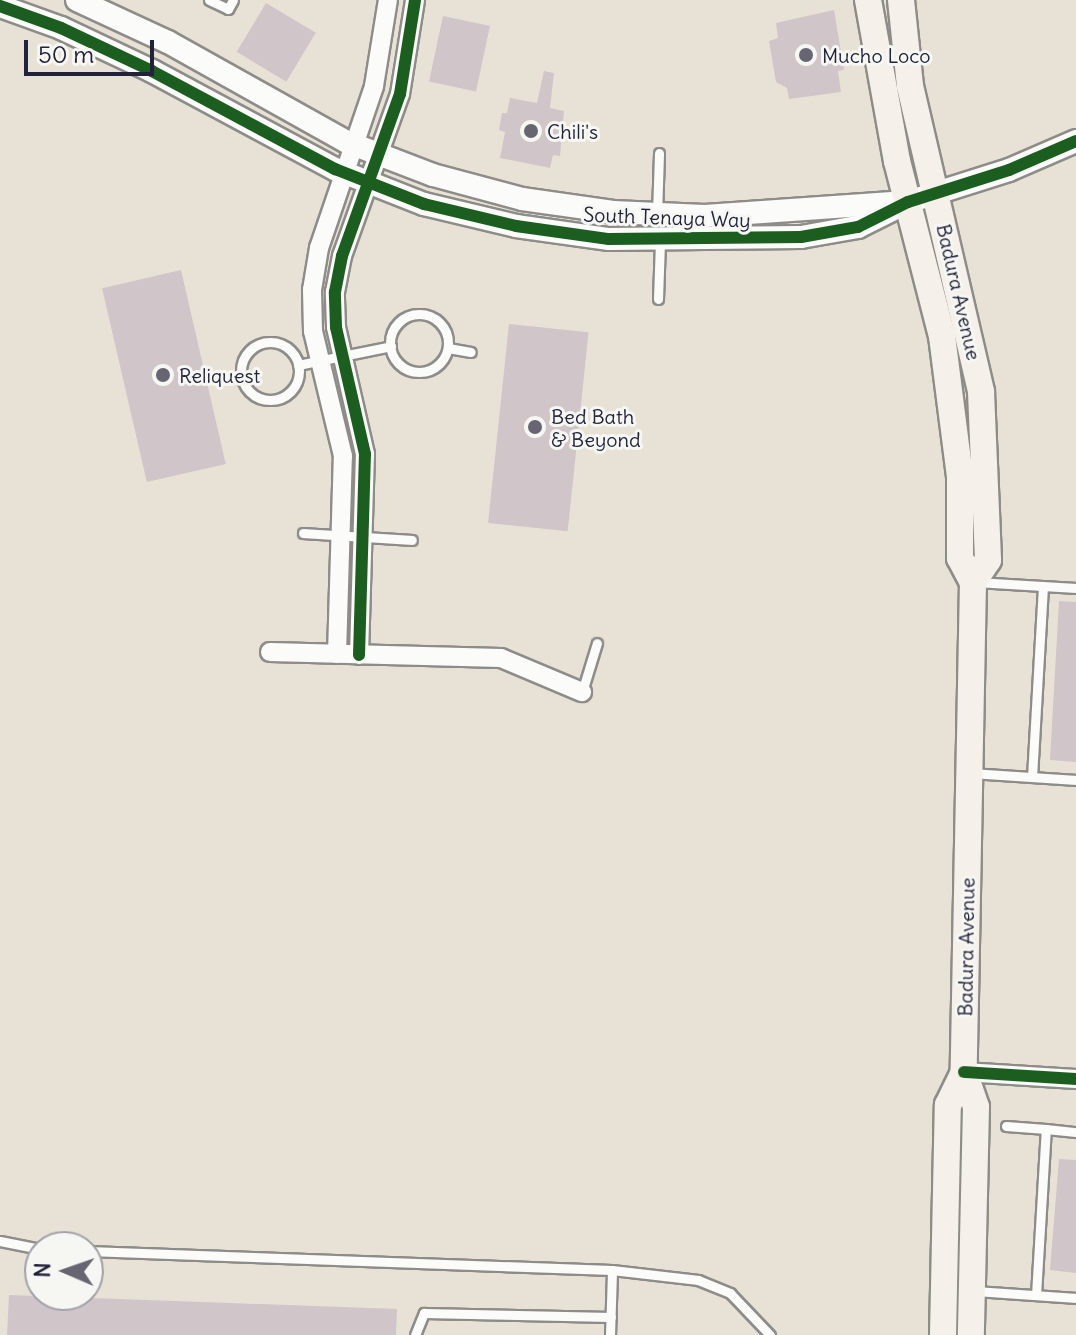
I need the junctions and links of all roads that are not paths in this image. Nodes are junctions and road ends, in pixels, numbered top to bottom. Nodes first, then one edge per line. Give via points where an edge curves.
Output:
1 (77, 0) edge
2 (209, 0) edge
3 (233, 0) edge
4 (388, 0) edge
5 (415, 0) edge
6 (868, 0) edge
7 (901, 0) edge
8 (16, 7) edge
9 (1076, 141) edge
10 (354, 145) junction
11 (659, 153) dead end
12 (379, 154) junction
13 (344, 173) junction
14 (368, 182) junction
15 (935, 195) junction
16 (908, 202) junction
17 (657, 214) junction
18 (660, 241) junction
19 (658, 299) dead end
20 (391, 346) junction
21 (448, 348) junction
22 (471, 352) dead end
23 (342, 356) junction
24 (319, 360) junction
25 (298, 365) junction
26 (303, 533) dead end
27 (341, 536) junction
28 (363, 537) junction
29 (412, 540) dead end
30 (973, 582) junction
31 (1043, 586) junction
32 (1076, 588) edge
33 (597, 643) dead end
34 (270, 652) dead end
35 (337, 654) junction
36 (359, 655) junction
37 (582, 692) joint
38 (968, 773) junction
39 (1032, 777) junction
40 (1076, 780) edge
41 (964, 1072) junction
42 (1076, 1079) edge
43 (1006, 1126) dead end
44 (1046, 1129) junction
45 (1076, 1132) edge
46 (0, 1241) edge
47 (24, 1246) edge
48 (104, 1252) edge
49 (612, 1270) junction
50 (972, 1290) junction
51 (1036, 1295) junction
52 (1076, 1298) edge
53 (611, 1317) junction
54 (415, 1335) edge
55 (610, 1335) edge
56 (770, 1335) edge
57 (943, 1335) edge
58 (971, 1335) edge

1 - 10 street, South Tenaya Way via 168,42
2 - 3 lane via 228,9
4 - 10 street via 383,50
5 - 12 street via 410,55
6 - 16 main road, Badura Avenue
7 - 15 main road, Badura Avenue via 910,86
8 - 13 street, South Tenaya Way via 152,71
9 - 15 street, South Tenaya Way
10 - 12 street, South Tenaya Way
10 - 13 street
11 - 17 lane
12 - 14 street
12 - 17 street, South Tenaya Way via 522,199
13 - 14 street, South Tenaya Way
13 - 24 street via 314,269 311,310
14 - 18 street, South Tenaya Way via 424,204 516,226
14 - 23 street via 337,274 334,309
15 - 16 street, South Tenaya Way
15 - 30 main road, Badura Avenue via 971,333 986,443 988,560
16 - 17 street, South Tenaya Way via 705,216
16 - 18 street, South Tenaya Way via 858,227 801,237
16 - 30 main road, Badura Avenue via 955,408 960,558
18 - 19 lane
20 - 21 lane via 398,363 414,372 439,364
20 - 21 lane via 401,320 420,314 444,329
20 - 23 lane
21 - 22 lane
23 - 24 lane
23 - 28 street via 363,432
24 - 25 lane
24 - 27 street via 341,436
25 - 25 lane via 283,345 263,342 241,362 242,381 261,400 279,399 294,388
26 - 27 lane
27 - 28 lane
27 - 35 street
28 - 29 lane
28 - 36 street
30 - 31 lane
30 - 38 main road, Badura Avenue
31 - 32 lane
31 - 39 lane
33 - 37 lane
34 - 35 street
35 - 36 street
36 - 37 street via 501,658
38 - 39 lane
38 - 41 main road, Badura Avenue
39 - 40 lane
41 - 42 street
41 - 50 main road, Badura Avenue via 976,1107
41 - 57 main road, Badura Avenue via 948,1105
43 - 44 lane
44 - 45 lane
44 - 51 lane
46 - 47 lane
48 - 49 lane
49 - 53 lane
49 - 56 lane via 698,1280 719,1288
50 - 51 lane
50 - 58 main road, Badura Avenue
51 - 52 lane
53 - 54 lane via 424,1313
53 - 55 lane

